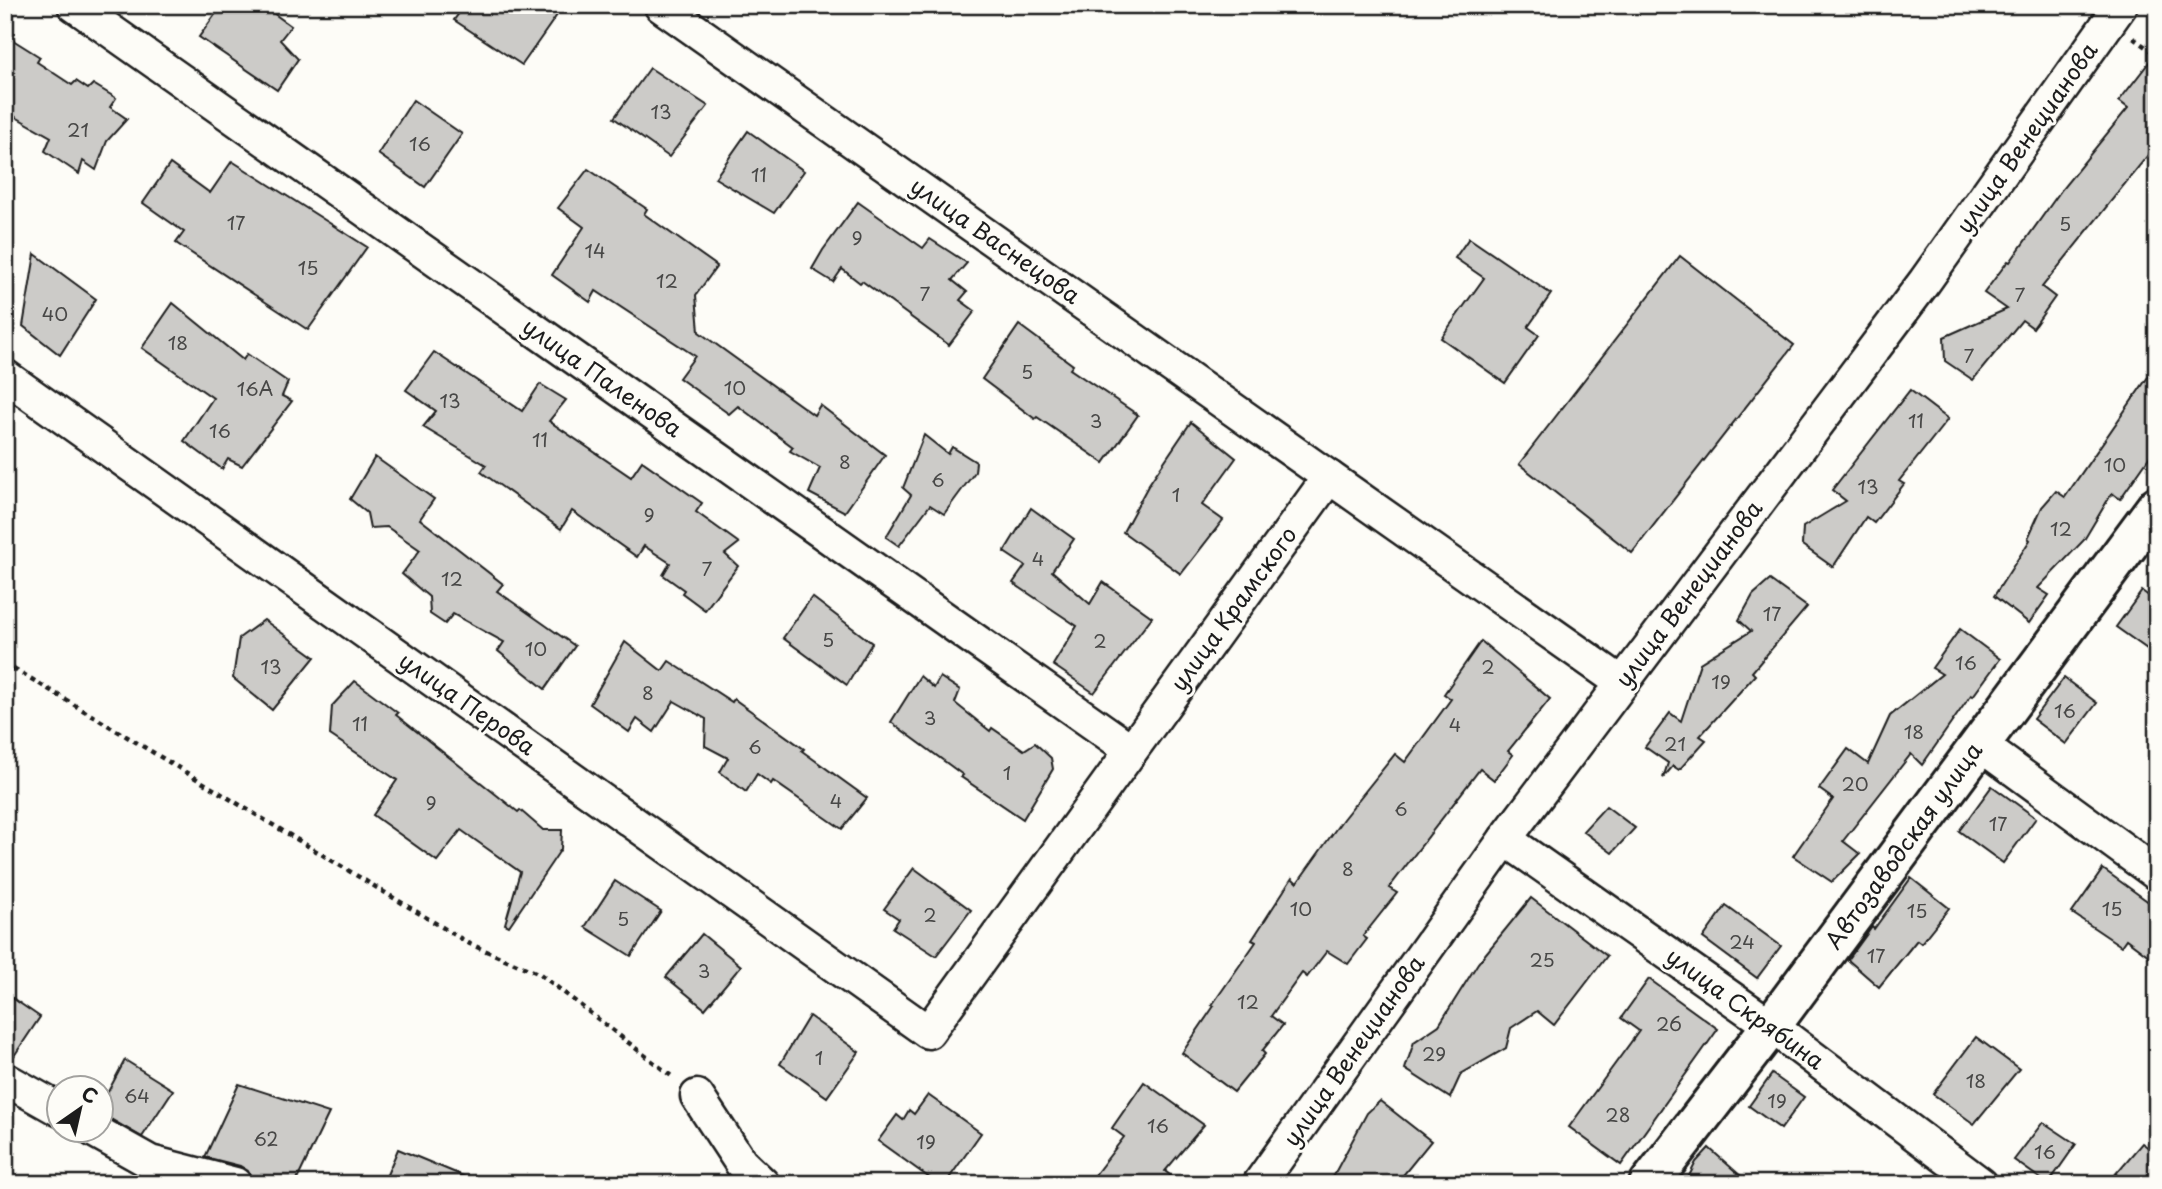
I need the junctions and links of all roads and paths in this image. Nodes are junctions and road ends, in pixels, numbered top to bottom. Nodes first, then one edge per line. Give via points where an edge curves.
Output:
1 (74, 5) edge
2 (2121, 5) edge
3 (661, 6) edge
4 (5, 376) edge
5 (1329, 477) junction
6 (2157, 506) edge
7 (5, 663) edge
8 (1622, 684) junction
9 (1979, 744) junction
10 (1131, 750) junction
11 (1505, 839) junction
12 (2157, 874) edge
13 (1771, 1026) junction
14 (928, 1032) joint
15 (5, 1079) edge
16 (697, 1096) joint
17 (46, 1102) edge
18 (116, 1142) edge
19 (234, 1184) edge
20 (763, 1184) edge
21 (1259, 1184) edge
22 (1649, 1184) edge
23 (1981, 1184) edge

1 - 10 street, улица Паленова
2 - 8 street, улица Венецианова via 1925,281
3 - 5 street, улица Васнецова
4 - 14 street, улица Перова
5 - 8 street
5 - 10 street, улица Крамского
6 - 9 street, Автозаводская улица
7 - 16 path via 470,943 540,974
8 - 11 street, улица Венецианова
9 - 12 street
9 - 13 street, Автозаводская улица
10 - 14 street, улица Крамского
11 - 13 street, улица Скрябина
11 - 21 street, улица Венецианова
13 - 22 street, Автозаводская улица
13 - 23 street, улица Скрябина
15 - 17 street
16 - 20 street via 741,1163
18 - 19 street via 150,1162

